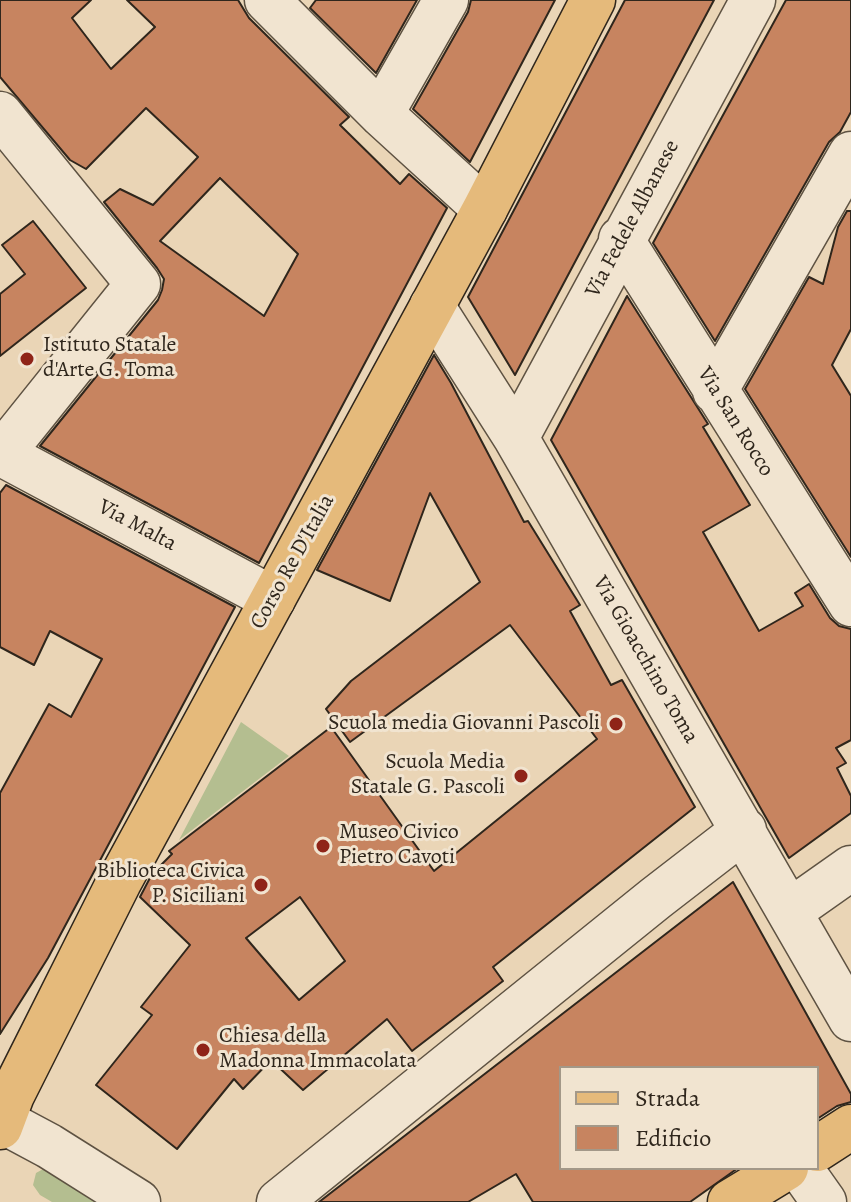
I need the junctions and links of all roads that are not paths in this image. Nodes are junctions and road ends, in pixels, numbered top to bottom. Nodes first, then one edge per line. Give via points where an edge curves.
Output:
1 (267, 0) edge
2 (446, 0) edge
3 (593, 0) edge
4 (753, 0) edge
5 (0, 114) edge
6 (381, 114) junction
7 (851, 154) edge
8 (485, 209) junction
9 (621, 239) junction
10 (432, 306) junction
11 (715, 391) junction
12 (516, 438) junction
13 (1, 455) edge
14 (273, 599) junction
15 (851, 604) edge
16 (744, 830) junction
17 (851, 868) edge
18 (790, 911) junction
19 (851, 1019) edge
20 (4, 1107) edge
21 (851, 1127) edge
22 (819, 1148) edge
23 (783, 1170) edge
24 (796, 1170) edge
25 (799, 1170) edge
26 (138, 1202) edge
27 (279, 1202) edge
28 (730, 1202) edge
29 (785, 1202) edge
30 (824, 1202) edge

1 - 6 street
2 - 6 street
3 - 8 main road, Corso Re D'Italia
4 - 9 street, Via Fedele Albanese
5 - 13 street via 138,284
6 - 8 street
7 - 11 street
8 - 10 main road, Corso Re D'Italia
9 - 11 street, Via San Rocco
9 - 12 street, Via Fedele Albanese
10 - 12 street, Via Gioacchino Toma
10 - 14 main road, Corso Re D'Italia
11 - 15 street, Via San Rocco
12 - 16 street, Via Gioacchino Toma
13 - 14 street, Via Malta
14 - 20 main road, Corso Re D'Italia
16 - 18 street, Via Gioacchino Toma
16 - 27 street
17 - 18 street
18 - 19 street, Via Gioacchino Toma
20 - 26 street via 49,1146
21 - 22 main road
23 - 28 main road
24 - 29 street
25 - 30 street

